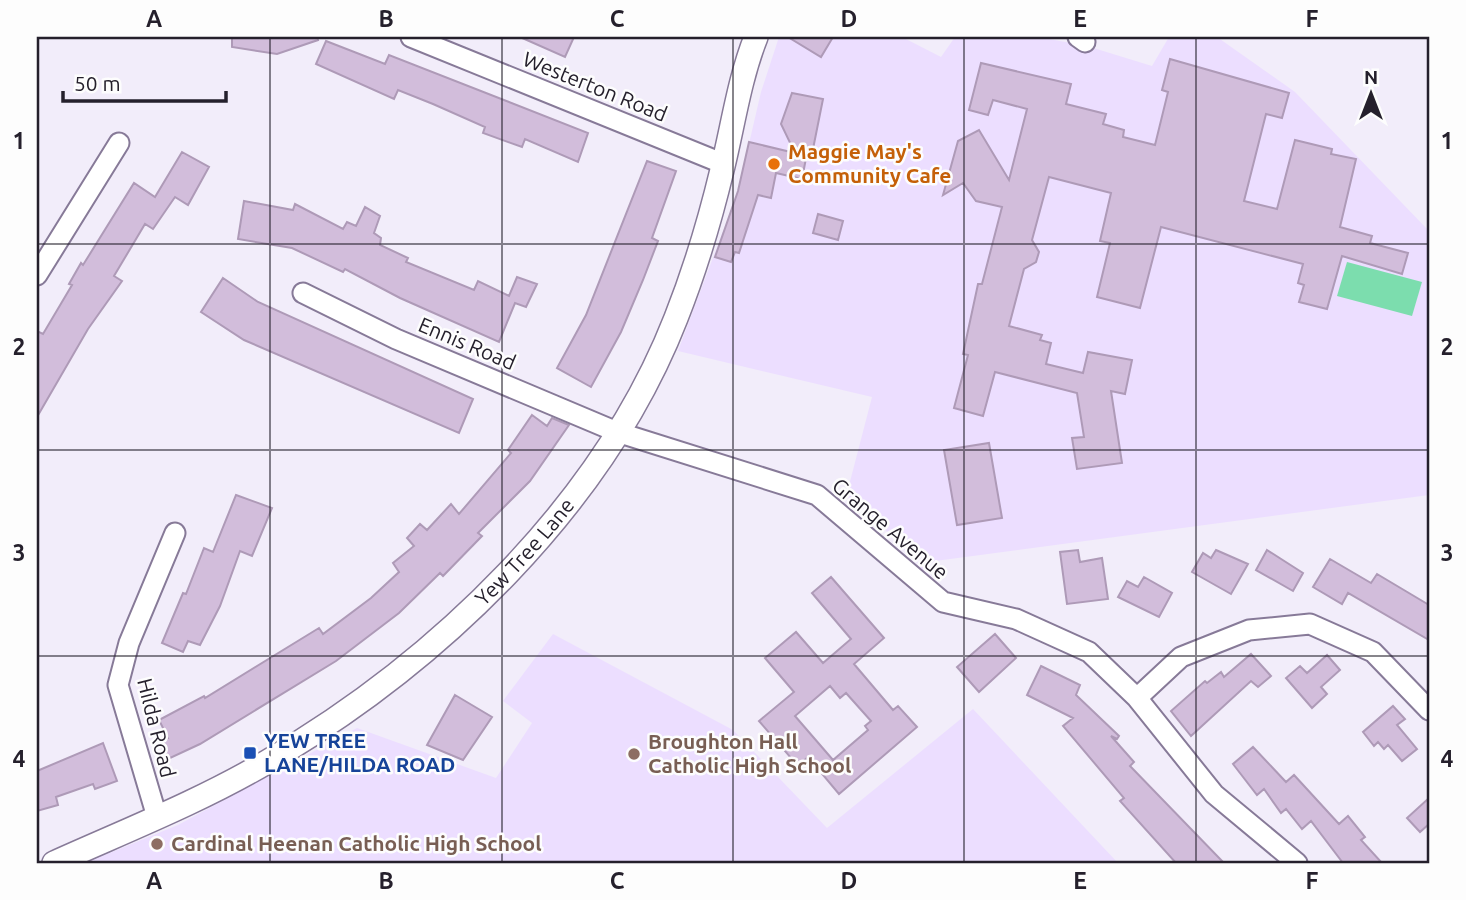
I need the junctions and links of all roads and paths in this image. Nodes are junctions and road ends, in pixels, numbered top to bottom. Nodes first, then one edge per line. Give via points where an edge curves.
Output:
1 (411, 37) edge
2 (756, 37) edge
3 (119, 143) dead end
4 (724, 163) junction
5 (37, 275) edge
6 (303, 293) dead end
7 (617, 432) junction
8 (175, 533) dead end
9 (1137, 698) junction
10 (1429, 710) edge
11 (157, 817) junction
12 (54, 863) edge
13 (1297, 863) edge

1 - 4 street, Westerton Road
2 - 4 street, Yew Tree Lane via 747,58
3 - 5 street
4 - 7 street, Yew Tree Lane via 675,321
6 - 7 street, Ennis Road via 396,339
7 - 9 street, Grange Avenue via 817,495 943,602 1016,619 1088,652
7 - 11 street, Yew Tree Lane via 538,539 488,595 431,647 370,694 268,761
8 - 11 street, Hilda Road via 129,643 118,685
9 - 10 street via 1181,657 1249,630 1310,624 1373,652
9 - 13 street, Grange Avenue via 1214,794
11 - 12 street, Yew Tree Lane

